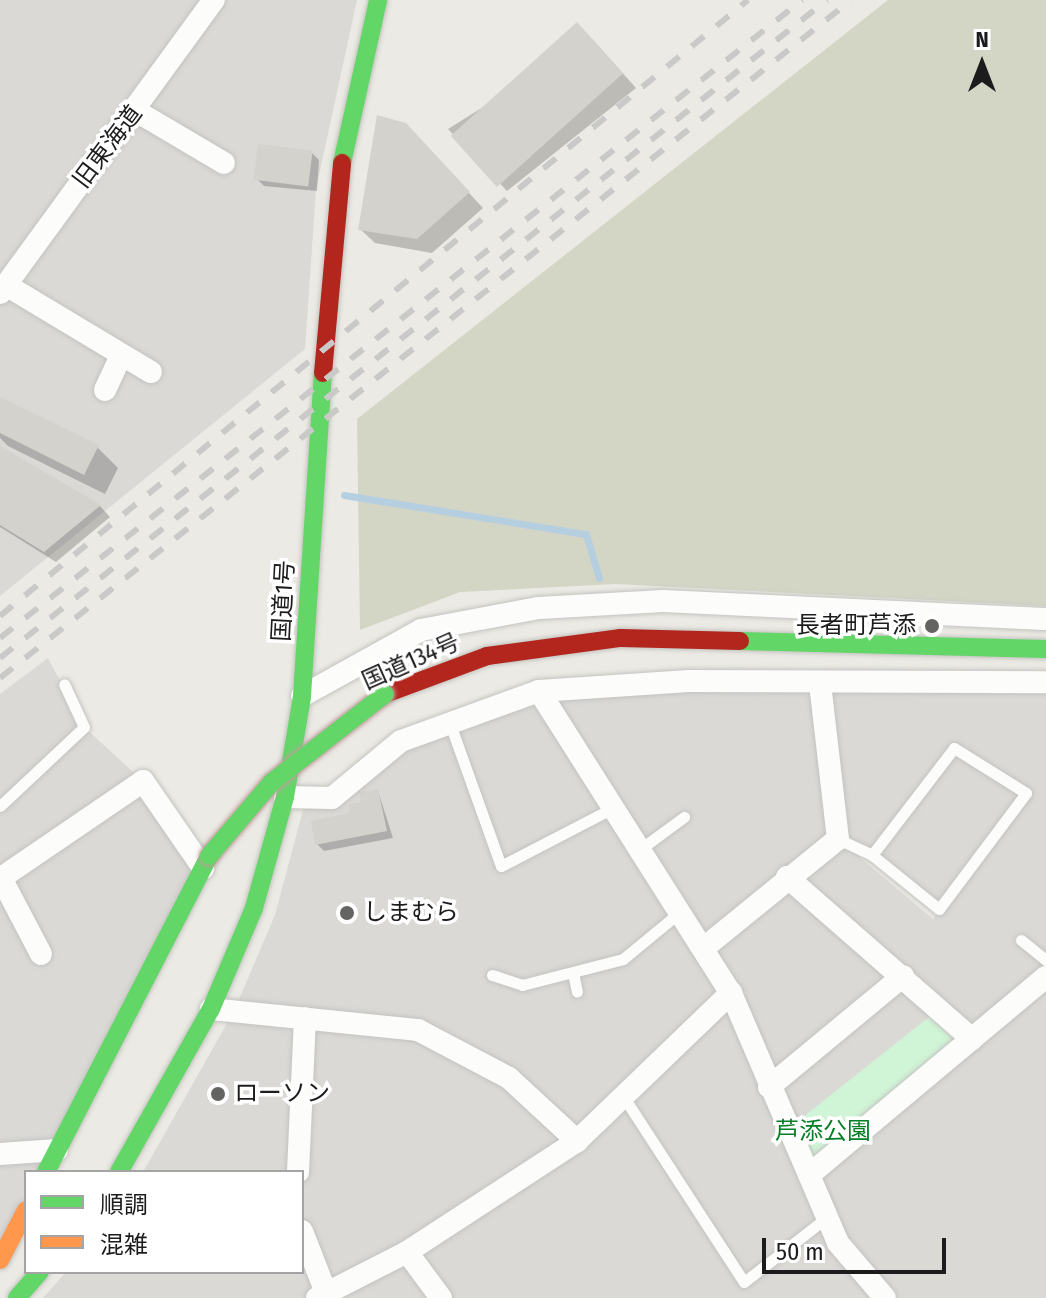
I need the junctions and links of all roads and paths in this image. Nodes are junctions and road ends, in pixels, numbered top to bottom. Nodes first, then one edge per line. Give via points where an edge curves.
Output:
1 (214, 0) edge
2 (378, 0) edge
3 (136, 111) junction
4 (224, 163) dead end
5 (3, 289) edge
6 (120, 358) junction
7 (151, 372) dead end
8 (105, 390) dead end
9 (1046, 619) edge
10 (1046, 649) edge
11 (1046, 682) edge
12 (64, 684) dead end
13 (820, 684) junction
14 (539, 691) junction
15 (302, 696) junction
16 (449, 720) junction
17 (285, 797) junction
18 (0, 806) edge
19 (611, 809) junction
20 (684, 817) dead end
21 (838, 839) junction
22 (639, 850) junction
23 (872, 855) junction
24 (206, 862) junction
25 (1, 877) edge
26 (787, 877) junction
27 (681, 911) junction
28 (1021, 940) dead end
29 (705, 947) junction
30 (41, 954) dead end
31 (1046, 960) edge
32 (573, 973) junction
33 (492, 975) dead end
34 (903, 976) junction
35 (1046, 977) edge
36 (577, 992) dead end
37 (731, 993) junction
38 (211, 1009) junction
39 (305, 1018) junction
40 (972, 1039) junction
41 (769, 1087) junction
42 (625, 1099) junction
43 (577, 1141) junction
44 (57, 1150) junction
45 (0, 1154) edge
46 (47, 1170) edge
47 (120, 1170) edge
48 (298, 1170) edge
49 (809, 1175) junction
50 (24, 1214) edge
51 (826, 1218) junction
52 (304, 1238) edge
53 (407, 1252) junction
54 (0, 1260) edge
55 (38, 1274) edge
56 (321, 1296) edge
57 (17, 1298) edge
58 (441, 1298) edge
59 (885, 1298) edge

1 - 3 street, 旧東海道
2 - 15 highway, 国道1号 via 335,192
3 - 4 street
3 - 5 street, 旧東海道
5 - 6 street
6 - 7 street
6 - 8 street
9 - 15 street via 663,601 539,608 421,630
10 - 24 highway, 国道134号, bridge via 621,638 487,656 385,694 272,782
11 - 13 street
12 - 18 lane via 84,727
13 - 14 street via 689,681
13 - 21 street
14 - 16 street
14 - 19 street
15 - 17 highway, 国道1号
16 - 17 street via 401,741 332,798
16 - 19 lane via 501,866
17 - 38 highway, 国道1号 via 254,908
19 - 22 street
20 - 22 lane
21 - 23 lane
21 - 26 street
22 - 27 street
23 - 23 lane via 939,909 1026,793 954,748
24 - 25 street via 143,781
24 - 44 highway, 国道134号
25 - 30 street
26 - 29 street
26 - 34 street
27 - 29 street
27 - 32 lane via 623,959
28 - 31 lane
29 - 37 street
32 - 33 lane via 522,985
32 - 36 lane
34 - 40 street
34 - 41 street
35 - 40 street
37 - 41 street
37 - 42 street
38 - 39 street
38 - 47 highway, 国道1号
39 - 43 street via 418,1030 509,1078
39 - 48 street
40 - 49 street
41 - 49 street
42 - 43 street
42 - 51 lane via 744,1282
43 - 53 street
44 - 45 street
44 - 46 highway, 国道134号
49 - 51 street
50 - 54 highway
51 - 59 street
52 - 56 street
53 - 56 street
53 - 58 street
55 - 57 highway

